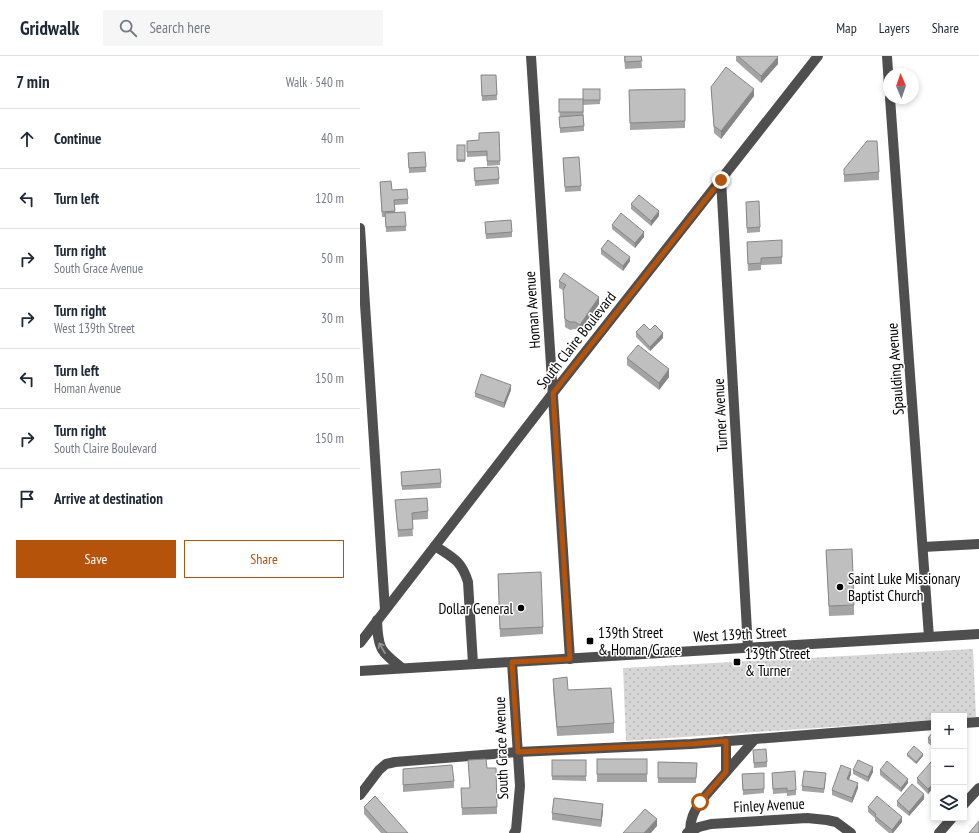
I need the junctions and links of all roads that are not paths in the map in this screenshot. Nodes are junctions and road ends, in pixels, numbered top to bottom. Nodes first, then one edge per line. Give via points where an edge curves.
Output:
1 (531, 56) edge
2 (818, 56) edge
3 (887, 56) edge
4 (888, 68) edge
5 (890, 104) edge
6 (721, 180) junction
7 (360, 228) edge
8 (553, 393) junction
9 (979, 544) edge
10 (435, 546) junction
11 (923, 547) junction
12 (385, 610) junction
13 (377, 620) junction
14 (979, 634) edge
15 (929, 637) junction
16 (360, 643) edge
17 (748, 648) junction
18 (570, 659) junction
19 (512, 662) junction
20 (473, 664) junction
21 (402, 668) junction
22 (360, 671) edge
23 (979, 722) edge
24 (967, 723) edge
25 (931, 725) edge
26 (755, 739) junction
27 (726, 741) junction
28 (518, 752) junction
29 (726, 772) junction
30 (979, 788) edge
31 (360, 795) edge
32 (967, 801) edge
33 (949, 821) edge
34 (689, 832) edge
35 (514, 833) edge
36 (851, 833) edge
37 (939, 833) edge

1 - 8 street, Homan Avenue
2 - 6 street, South Claire Boulevard
3 - 4 street
5 - 11 street, Spaulding Avenue
6 - 8 street, South Claire Boulevard
6 - 17 street, Turner Avenue
7 - 12 street
8 - 10 street, South Claire Boulevard
8 - 18 street, Homan Avenue
9 - 11 street
10 - 12 street, South Claire Boulevard
10 - 20 street via 457,560 464,569 468,582
11 - 15 street, Spaulding Avenue
12 - 13 street, South Claire Boulevard
13 - 16 street, South Claire Boulevard
21 -> 13 street via 383,652 379,644
14 - 15 street, West 139th Street
15 - 17 street, West 139th Street
17 - 18 street, West 139th Street
18 - 19 street, West 139th Street
19 - 20 street, West 139th Street
19 - 28 street, South Grace Avenue
20 - 21 street, West 139th Street
21 - 22 street, West 139th Street
23 - 24 street
25 - 26 street
26 - 27 street
26 - 29 street
27 - 28 street
27 - 29 street
28 - 31 street via 386,764
28 - 35 street, South Grace Avenue via 520,786
29 - 34 street via 700,802 690,821
30 - 32 street
33 - 37 street
34 - 36 street, Finley Avenue via 711,824 807,818 836,822

